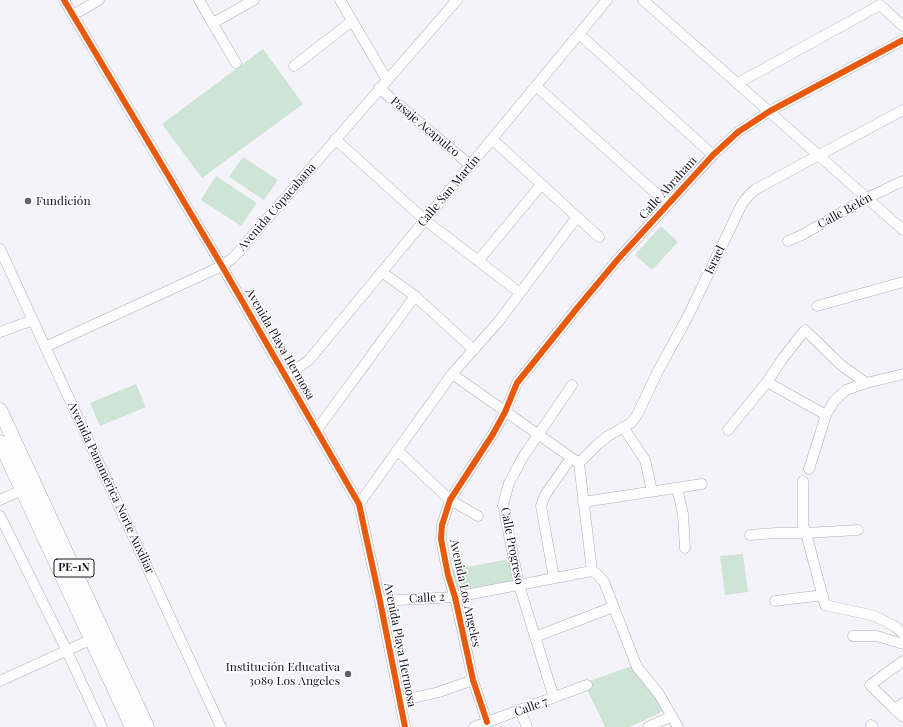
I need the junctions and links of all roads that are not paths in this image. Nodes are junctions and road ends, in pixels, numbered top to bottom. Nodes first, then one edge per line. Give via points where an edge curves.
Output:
1 (64, 0) edge
2 (99, 0) edge
3 (199, 0) edge
4 (254, 0) edge
5 (340, 0) edge
6 (457, 0) edge
7 (607, 0) edge
8 (643, 0) edge
9 (73, 16) junction
10 (352, 21) junction
11 (213, 23) junction
12 (903, 26) edge
13 (579, 34) junction
14 (903, 40) edge
15 (236, 63) dead end
16 (294, 66) dead end
17 (387, 80) junction
18 (738, 83) junction
19 (536, 86) junction
20 (379, 88) junction
21 (903, 110) edge
22 (770, 111) junction
23 (335, 139) junction
24 (492, 139) junction
25 (713, 155) junction
26 (819, 156) junction
27 (470, 165) junction
28 (903, 181) edge
29 (542, 185) junction
30 (867, 198) junction
31 (668, 204) junction
32 (577, 217) junction
33 (424, 220) junction
34 (903, 230) edge
35 (599, 237) dead end
36 (788, 241) dead end
37 (0, 249) edge
38 (478, 261) junction
39 (222, 266) junction
40 (382, 272) junction
41 (903, 282) edge
42 (520, 293) junction
43 (415, 296) junction
44 (817, 306) dead end
45 (33, 320) junction
46 (0, 332) edge
47 (45, 347) junction
48 (474, 350) junction
49 (452, 374) junction
50 (903, 374) edge
51 (286, 376) junction
52 (767, 382) junction
53 (866, 383) junction
54 (572, 385) dead end
55 (0, 410) edge
56 (505, 412) junction
57 (826, 415) junction
58 (623, 427) junction
59 (728, 430) dead end
60 (316, 431) junction
61 (537, 435) junction
62 (0, 442) edge
63 (398, 450) junction
64 (575, 461) junction
65 (810, 469) dead end
66 (803, 481) dead end
67 (702, 484) dead end
68 (677, 488) junction
69 (22, 490) junction
70 (652, 491) junction
71 (0, 500) edge
72 (450, 500) junction
73 (583, 502) junction
74 (358, 504) junction
75 (0, 516) edge
76 (478, 516) dead end
77 (858, 530) dead end
78 (806, 533) junction
79 (750, 536) dead end
80 (685, 548) dead end
81 (592, 571) junction
82 (554, 578) junction
83 (519, 585) junction
84 (823, 595) junction
85 (455, 597) junction
86 (380, 601) junction
87 (775, 601) dead end
88 (613, 607) junction
89 (903, 634) edge
90 (853, 636) dead end
91 (535, 637) junction
92 (92, 639) junction
93 (903, 644) edge
94 (67, 650) junction
95 (903, 661) edge
96 (473, 680) junction
97 (0, 681) edge
98 (587, 686) dead end
99 (554, 698) junction
100 (400, 701) junction
101 (520, 710) junction
102 (900, 710) edge
103 (672, 716) junction
104 (487, 722) junction
105 (102, 727) edge
106 (132, 727) edge
107 (147, 727) edge
108 (221, 727) edge
109 (405, 727) edge
110 (474, 727) edge
111 (527, 727) edge
112 (648, 727) edge
113 (678, 727) edge

1 - 9 street, Avenida Playa Hermosa
2 - 9 street
3 - 11 street
4 - 11 street
5 - 10 street
6 - 17 street, Avenida Copacabana
7 - 13 street, Calle San Martín
8 - 18 street
9 - 39 street, Avenida Playa Hermosa
10 - 16 street
10 - 17 street
11 - 15 street
12 - 18 street via 880,5
13 - 19 street, Calle San Martín
13 - 25 street
14 - 22 street, Calle Abraham
17 - 20 street, Avenida Copacabana
18 - 22 street
19 - 24 street, Calle San Martín
19 - 31 street
20 - 23 street, Avenida Copacabana
20 - 27 street, Pasaje Acapulco
21 - 26 street, Israel
22 - 25 street, Calle Abraham via 738,132
22 - 26 street
23 - 33 street
23 - 39 street, Avenida Copacabana via 233,258
24 - 27 street, Calle San Martín
24 - 29 street
25 - 31 street, Calle Abraham
26 - 30 street
26 - 58 street, Israel via 756,189 742,204 637,415 631,423
27 - 33 street, Calle San Martín
28 - 30 street, Calle Belén
29 - 32 street
29 - 38 street
30 - 34 street
30 - 36 street, Calle Belén
31 - 56 street, Calle Abraham via 619,258 538,356 517,383
32 - 35 street
32 - 42 street
33 - 38 street
33 - 40 street, Calle San Martín
37 - 45 street, Avenida Panamérica Norte Auxiliar
38 - 42 street
39 - 47 street, Avenida Copacabana
39 - 51 street, Avenida Playa Hermosa
40 - 43 street
40 - 51 street, Calle San Martín via 309,360
41 - 44 street
42 - 48 street
43 - 48 street
43 - 60 street
45 - 46 street
45 - 47 street, Avenida Panamérica Norte Auxiliar
47 - 108 street, Avenida Panamérica Norte Auxiliar
48 - 49 street
49 - 56 street
49 - 63 street
50 - 53 street
51 - 60 street, Avenida Playa Hermosa
52 - 53 street via 805,330 841,365
52 - 57 street
52 - 59 street
53 - 57 street via 846,390 834,401
54 - 61 street, Calle Progreso
55 - 107 highway, PE-1N
56 - 61 street
56 - 72 street, Avenida Los Angeles
57 - 65 street
58 - 64 street, Israel
58 - 70 street via 645,460
60 - 74 street, Avenida Playa Hermosa
61 - 64 street
61 - 83 street, Calle Progreso via 509,483 503,505
62 - 69 highway, PE-1N
63 - 72 street
63 - 74 street
64 - 73 street
64 - 82 street, Israel via 545,495 541,506
66 - 78 street via 803,525
67 - 68 street
68 - 70 street
68 - 80 street via 683,514
69 - 71 street
69 - 92 highway, PE-1N
70 - 73 street
72 - 76 street
72 - 85 street, Avenida Los Angeles via 442,525 441,539
73 - 81 street
74 - 86 street, Avenida Playa Hermosa
75 - 94 street
77 - 78 street
78 - 79 street via 776,532
78 - 84 street
81 - 82 street, Calle 2
81 - 88 street via 604,582
82 - 83 street, Calle 2
83 - 85 street, Calle 2
83 - 91 street, Calle Progreso
84 - 87 street
84 - 89 street via 825,605 876,616
85 - 86 street, Calle 2
85 - 96 street, Avenida Los Angeles
86 - 100 street, Avenida Playa Hermosa
88 - 91 street
88 - 103 street via 637,667 659,694
90 - 93 street via 877,636
91 - 99 street, Calle Progreso
92 - 94 street
92 - 106 highway, PE-1N
94 - 97 street
94 - 105 street
95 - 102 street via 870,685
96 - 100 street via 439,692
96 - 104 street, Avenida Los Angeles
98 - 99 street, Calle 7
99 - 101 street, Calle 7
100 - 109 street, Avenida Playa Hermosa
101 - 104 street, Calle 7
101 - 111 street
103 - 112 street
103 - 113 street
104 - 110 street, Calle 7

